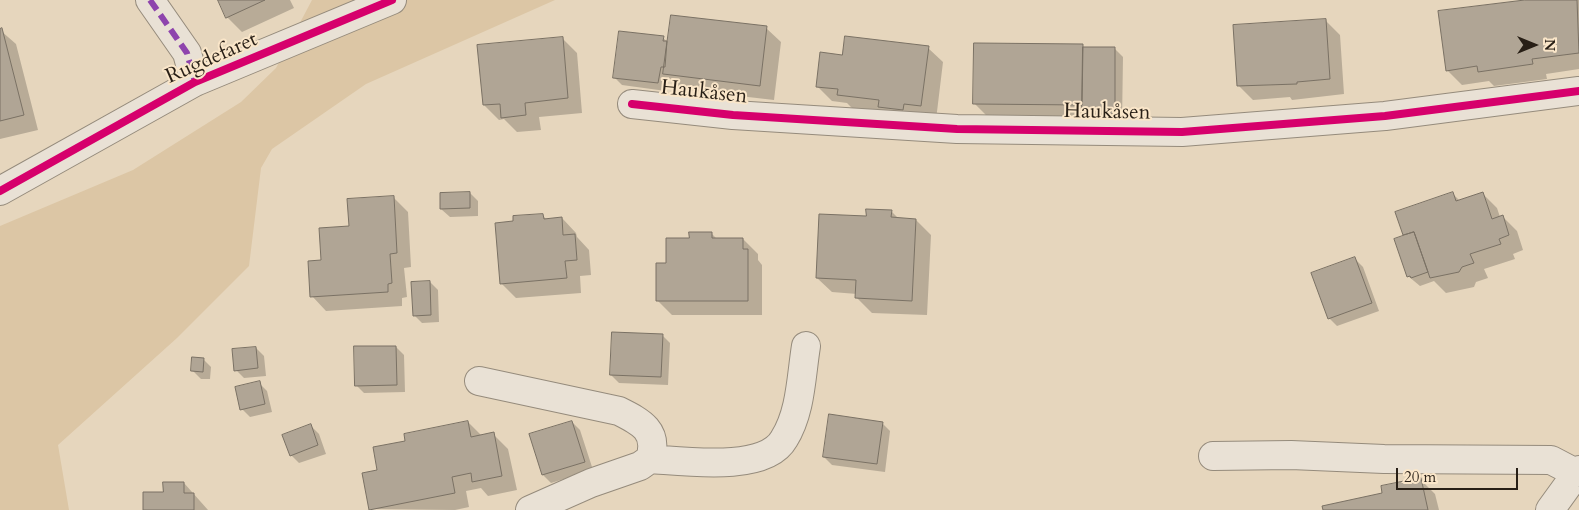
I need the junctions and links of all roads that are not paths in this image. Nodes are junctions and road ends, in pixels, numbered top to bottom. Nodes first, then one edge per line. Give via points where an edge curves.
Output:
1 (150, 0) edge
2 (392, 0) edge
3 (195, 82) junction
4 (1579, 90) edge
5 (632, 104) dead end
6 (0, 191) edge
7 (806, 346) dead end
8 (479, 381) dead end
9 (1213, 456) dead end
10 (650, 458) junction
11 (1577, 471) edge
12 (530, 510) edge
13 (1550, 510) edge

1 - 3 street via 187,53
2 - 3 street, Rugdefaret
3 - 6 street, Rugdefaret
4 - 5 street, Haukåsen via 1385,116 1182,132 957,129 733,115
7 - 10 street via 792,422 784,441 772,452 732,461
8 - 10 street via 619,411 646,427 652,437
9 - 11 street via 1551,460
10 - 12 street via 640,466
11 - 13 street

